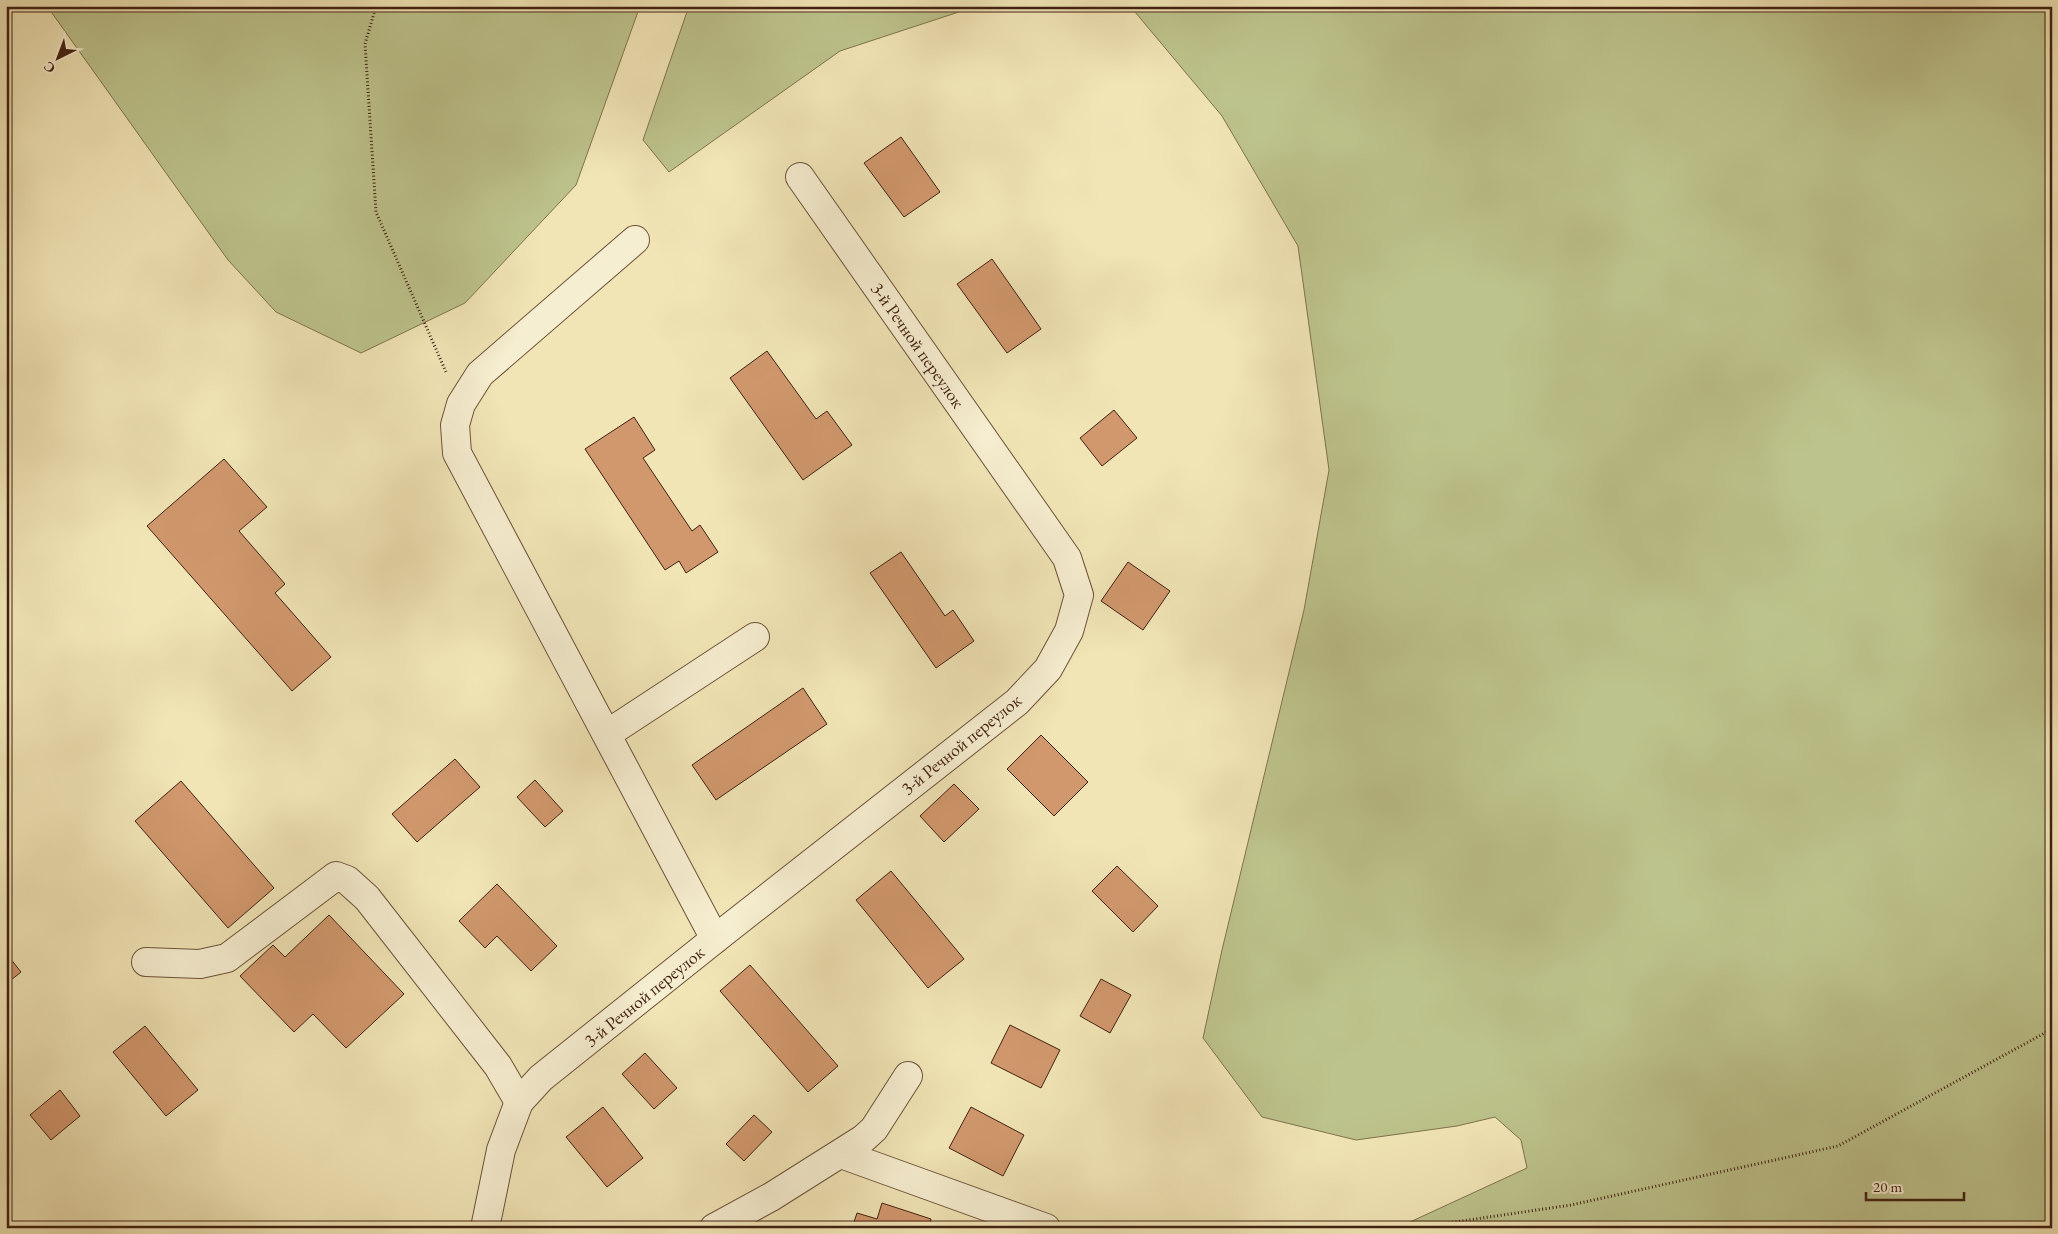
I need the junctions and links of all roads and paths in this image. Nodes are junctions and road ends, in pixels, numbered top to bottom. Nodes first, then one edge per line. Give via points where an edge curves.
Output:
1 (376, 6) edge
2 (800, 177) dead end
3 (635, 240) dead end
4 (461, 404) junction
5 (755, 637) dead end
6 (607, 734) junction
7 (715, 939) junction
8 (146, 962) dead end
9 (2052, 1029) edge
10 (908, 1076) dead end
11 (519, 1102) junction
12 (841, 1154) junction
13 (485, 1228) edge
14 (714, 1228) edge
15 (1046, 1228) edge
16 (1414, 1228) edge

1 - 4 path via 365,44 376,212
2 - 7 street, 3-й Речной переулок via 1067,558 1079,595 1069,631 1048,669 1017,702
3 - 4 street via 480,374
4 - 6 street via 455,425 457,453
5 - 6 street
6 - 7 street
7 - 11 street, 3-й Речной переулок via 541,1078
8 - 11 street via 200,964 227,958 336,876 347,880 367,898 492,1058
9 - 16 path via 1838,1146 1571,1204
10 - 12 street via 874,1129
11 - 13 street, 3-й Речной переулок via 501,1150
12 - 14 street
12 - 15 street

